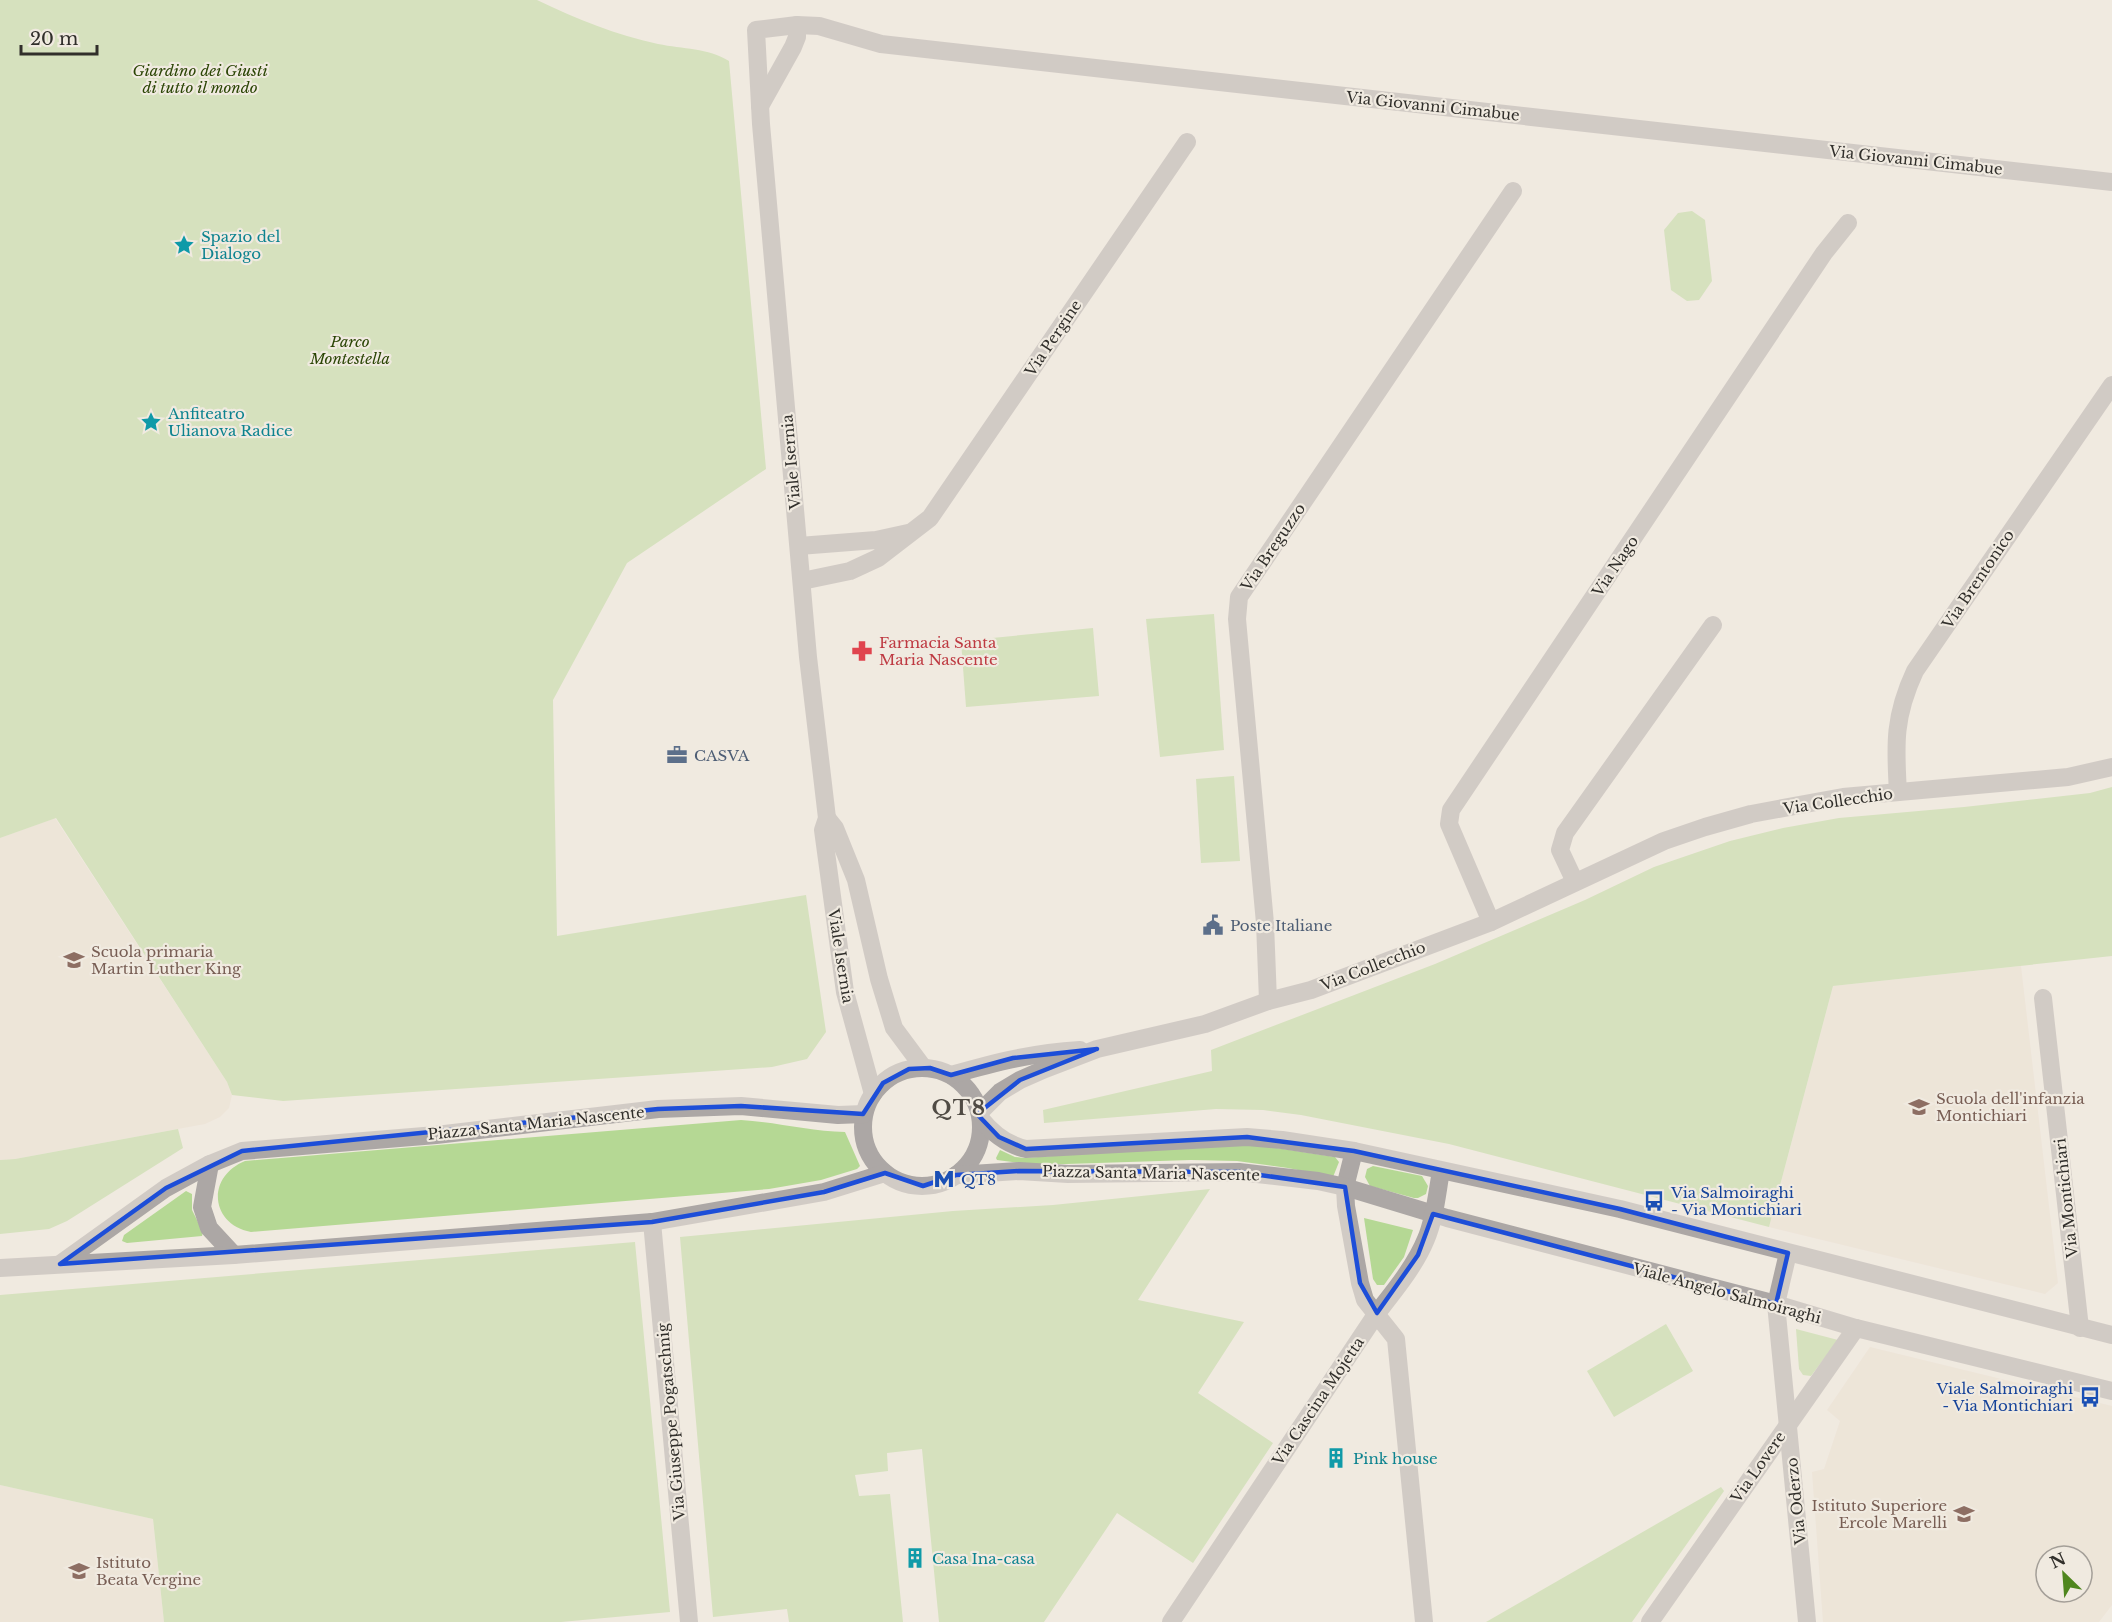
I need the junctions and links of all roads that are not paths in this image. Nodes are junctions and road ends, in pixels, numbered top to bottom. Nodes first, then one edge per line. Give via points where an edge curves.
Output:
1 (806, 25) junction
2 (756, 30) joint
3 (760, 106) junction
4 (1187, 142) dead end
5 (2112, 182) edge
6 (1513, 191) dead end
7 (1848, 223) dead end
8 (2112, 385) edge
9 (915, 531) junction
10 (799, 546) junction
11 (802, 581) junction
12 (1713, 624) dead end
13 (2112, 767) edge
14 (1898, 792) junction
15 (827, 818) junction
16 (1575, 882) junction
17 (1491, 922) junction
18 (2043, 998) dead end
19 (1268, 1001) junction
20 (1097, 1049) junction
21 (923, 1067) junction
22 (951, 1075) junction
23 (873, 1094) junction
24 (864, 1114) junction
25 (980, 1115) junction
26 (1354, 1151) junction
27 (210, 1164) junction
28 (1441, 1171) junction
29 (885, 1173) junction
30 (956, 1175) junction
31 (1345, 1187) junction
32 (1433, 1214) junction
33 (652, 1222) junction
34 (1788, 1253) junction
35 (234, 1255) junction
36 (60, 1264) junction
37 (0, 1268) edge
38 (1776, 1304) junction
39 (1377, 1313) junction
40 (1856, 1328) junction
41 (2080, 1328) junction
42 (2112, 1335) edge
43 (2112, 1391) edge
44 (1788, 1424) junction
45 (689, 1622) edge
46 (1171, 1622) edge
47 (1424, 1622) edge
48 (1650, 1622) edge
49 (1807, 1622) edge

1 - 2 street, Via Giovanni Cimabue
1 - 3 street
1 - 5 street, Via Giovanni Cimabue via 881,44
2 - 3 street, Viale Isernia
3 - 10 street, Viale Isernia
4 - 9 street, Via Pergine via 930,518
6 - 19 street, Via Breguzzo via 1239,597 1237,619 1265,923
7 - 17 street, Via Nago via 1451,810 1449,824
8 - 14 street, Via Brentonico via 1915,671 1898,717
9 - 10 street via 876,540
9 - 11 street, Via Pergine via 878,558 850,571
10 - 11 street, Viale Isernia
11 - 15 street, Viale Isernia
12 - 16 street via 1565,833 1560,850
13 - 14 street, Via Collecchio via 2068,777
14 - 16 street, Via Collecchio via 1843,797 1740,817 1664,841
15 - 21 street, Viale Isernia via 835,828 856,880 894,1028
15 - 23 street, Viale Isernia via 823,830 845,992
16 - 17 street, Via Collecchio
17 - 19 street, Via Collecchio via 1311,990
18 - 41 street, Via Montichiari
19 - 20 street via 1205,1024
20 - 22 street via 1013,1058
20 - 25 street via 1020,1080 1000,1092
21 - 22 street
21 - 23 street via 895,1074
22 - 25 street via 971,1093
23 - 24 street
24 - 27 street, Piazza Santa Maria Nascente via 741,1106 658,1109 436,1135 242,1151
24 - 29 street via 866,1146
25 - 26 street, Piazza Santa Maria Nascente via 999,1137 1026,1149 1247,1137
25 - 30 street via 978,1148
26 - 28 street
26 - 31 street
27 - 35 street via 202,1207 209,1228
27 - 36 street, Piazza Santa Maria Nascente via 166,1188
28 - 32 street, Via Cascina Mojetta
28 - 34 street via 1620,1209
29 - 30 street via 916,1186 935,1185
29 - 33 street via 824,1192
30 - 31 street, Piazza Santa Maria Nascente via 1019,1171 1239,1172
31 - 32 street, Viale Angelo Salmoiraghi
31 - 39 street via 1360,1283 1365,1300
32 - 38 street, Viale Angelo Salmoiraghi
32 - 39 street, Via Cascina Mojetta via 1418,1255
33 - 35 street
33 - 45 street, Via Giuseppe Pogatschnig
34 - 38 street, Via Lovere
34 - 41 street
35 - 36 street
36 - 37 street
38 - 40 street, Viale Angelo Salmoiraghi
38 - 44 street, Via Lovere
39 - 46 street, Via Cascina Mojetta
39 - 47 street via 1396,1339
40 - 43 street, Viale Angelo Salmoiraghi
40 - 44 street
41 - 42 street
44 - 48 street, Via Lovere
44 - 49 street, Via Oderzo

